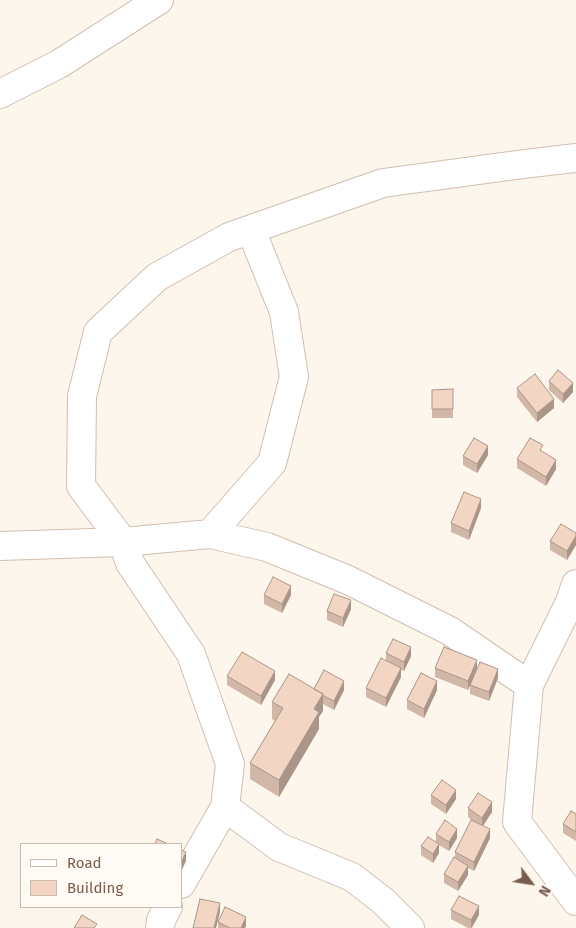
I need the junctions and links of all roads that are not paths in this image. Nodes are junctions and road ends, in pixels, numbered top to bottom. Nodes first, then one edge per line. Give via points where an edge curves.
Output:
1 (159, 0) edge
2 (0, 94) edge
3 (576, 158) edge
4 (251, 230) junction
5 (210, 534) junction
6 (124, 542) junction
7 (0, 546) edge
8 (576, 584) edge
9 (529, 685) junction
10 (225, 807) junction
11 (182, 882) edge
12 (576, 901) edge
13 (167, 908) edge
14 (160, 928) edge
15 (410, 928) edge

1 - 2 street via 58,64
3 - 4 street via 383,183
4 - 5 street via 284,312 294,377 272,463
4 - 6 street via 229,237 157,277 98,332 82,396 81,486
5 - 6 street
5 - 9 street via 267,548 348,580 450,631
6 - 7 street
6 - 10 street via 130,564 191,654 230,764
8 - 9 street
9 - 12 street via 517,822
10 - 11 street
10 - 15 street via 279,847 352,877
13 - 14 street

